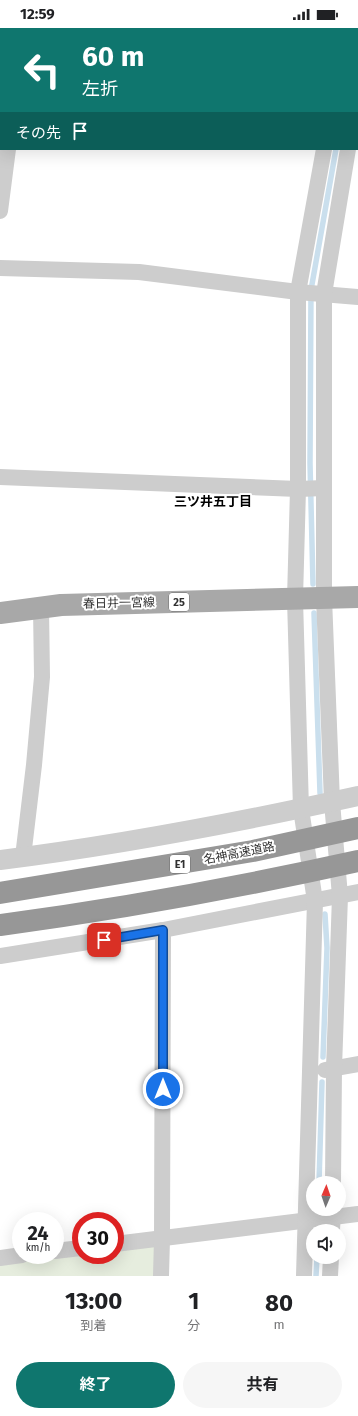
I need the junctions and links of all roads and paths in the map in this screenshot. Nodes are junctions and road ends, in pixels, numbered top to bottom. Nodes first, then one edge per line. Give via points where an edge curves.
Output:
1 (8, 150) edge
2 (324, 150) edge
3 (348, 150) edge
4 (0, 211) edge
5 (0, 268) edge
6 (298, 292) junction
7 (324, 294) junction
8 (358, 297) edge
9 (0, 477) edge
10 (324, 488) junction
11 (298, 489) junction
12 (358, 597) edge
13 (324, 598) junction
14 (295, 599) junction
15 (41, 607) junction
16 (0, 613) edge
17 (358, 796) edge
18 (332, 802) junction
19 (301, 809) junction
20 (358, 828) edge
21 (23, 857) junction
22 (0, 860) edge
23 (358, 861) edge
24 (358, 892) edge
25 (0, 893) edge
26 (340, 896) junction
27 (315, 901) junction
28 (0, 925) edge
29 (163, 930) junction
30 (0, 956) edge
31 (358, 1064) edge
32 (334, 1068) junction
33 (311, 1072) junction
34 (333, 1176) edge
35 (358, 1214) edge
36 (333, 1219) edge
37 (306, 1221) junction
38 (162, 1239) junction
39 (124, 1243) edge
40 (12, 1256) edge
41 (0, 1258) edge
42 (331, 1264) edge
43 (161, 1276) edge
44 (304, 1276) edge
45 (330, 1276) edge

1 - 4 street
2 - 6 street
3 - 7 street
5 - 6 street via 139,272
6 - 7 street
6 - 11 street
7 - 8 street
7 - 10 street
9 - 11 street
10 - 11 street
10 - 13 street
11 - 14 street
12 - 13 main road, 春日井一宮線 / 25
13 - 14 main road, 春日井一宮線 / 25
13 - 18 street
14 - 15 main road, 春日井一宮線 / 25
14 - 19 street
15 - 16 main road, 春日井一宮線 / 25
15 - 21 street via 42,677
17 - 18 street
18 - 19 street
18 - 26 street
19 - 21 street via 196,830
19 - 27 street
20 - 25 highway, 名神高速道路 / E1, bridge via 253,851
21 - 22 street
23 - 28 highway, bridge via 257,883
24 - 26 street
26 - 27 street
26 - 32 street
27 - 29 street
27 - 33 street
29 - 30 street
29 - 38 street
31 - 32 street
32 - 33 street
32 - 34 street
33 - 37 street
35 - 36 street
36 - 37 street
37 - 38 street
37 - 44 street
38 - 39 street
38 - 43 street
40 - 41 street
42 - 45 street

